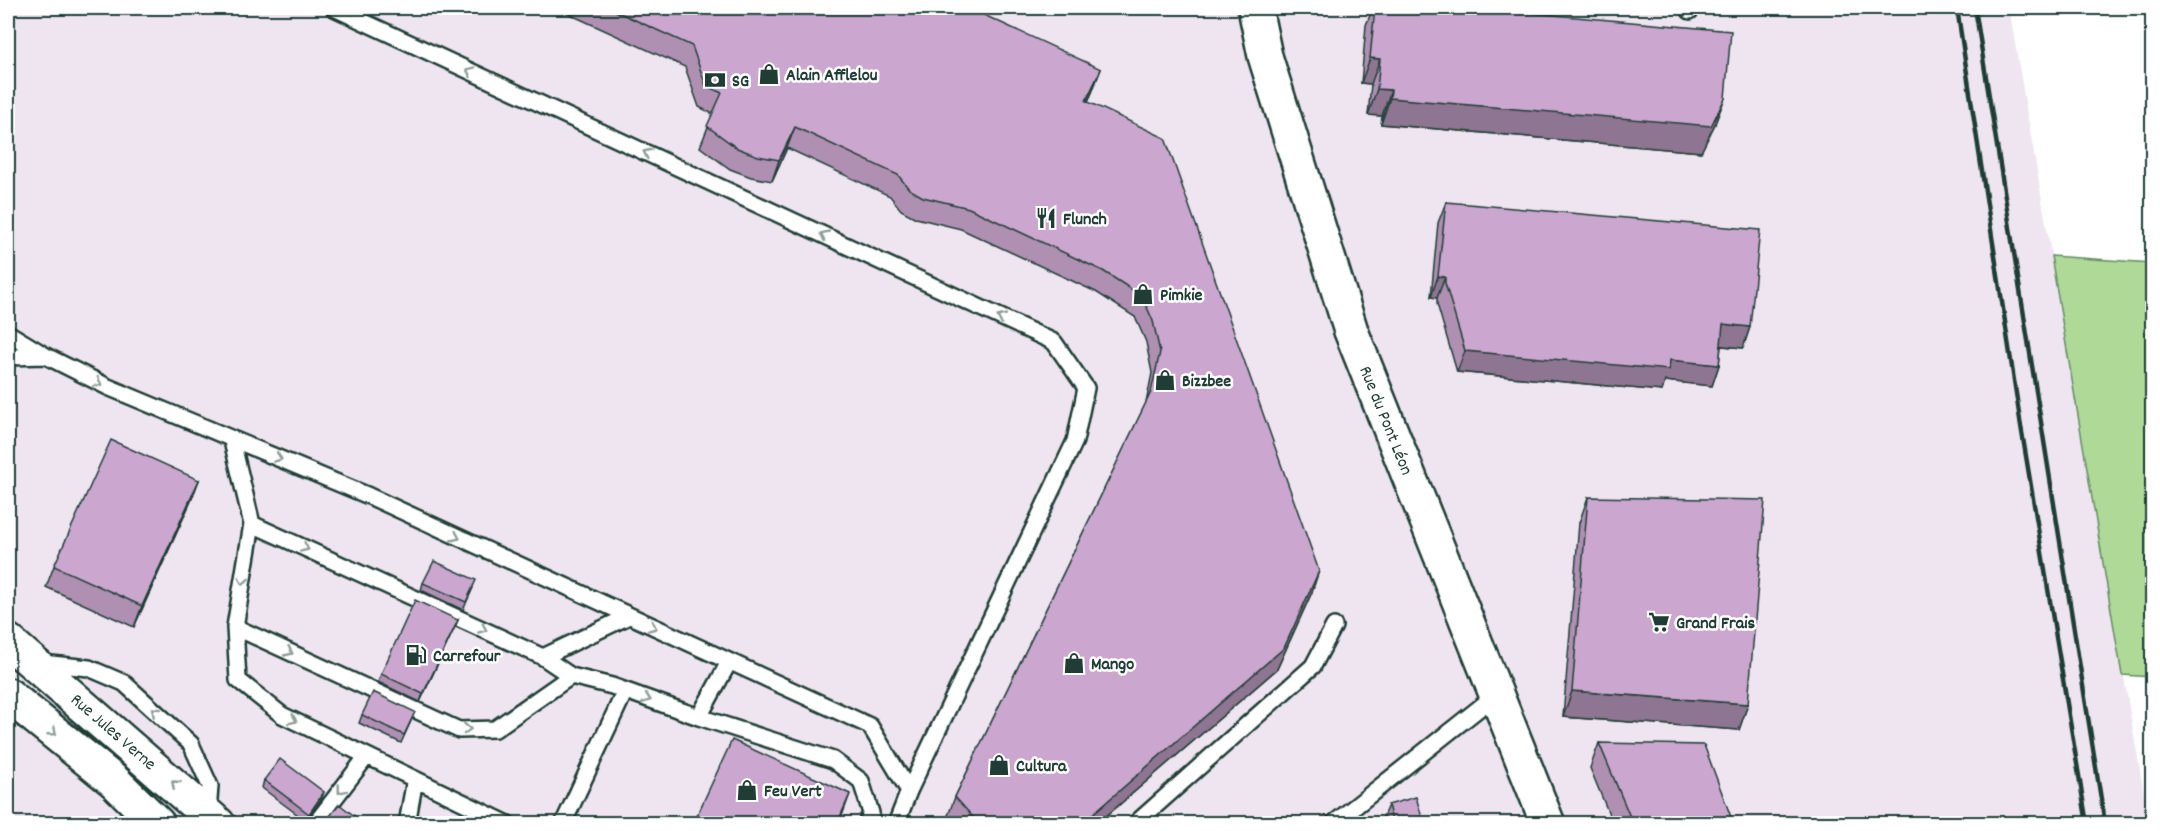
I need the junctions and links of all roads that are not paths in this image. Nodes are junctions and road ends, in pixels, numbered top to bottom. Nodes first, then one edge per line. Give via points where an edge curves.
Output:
1 (334, 8) edge
2 (1255, 8) edge
3 (8, 333) edge
4 (46, 356) junction
5 (8, 357) edge
6 (232, 441) junction
7 (252, 524) junction
8 (629, 616) junction
9 (1334, 626) dead end
10 (235, 627) junction
11 (8, 641) edge
12 (543, 657) junction
13 (35, 662) junction
14 (729, 662) junction
15 (571, 676) junction
16 (625, 691) junction
17 (1497, 694) junction
18 (8, 695) edge
19 (699, 717) junction
20 (367, 756) junction
21 (415, 779) junction
22 (909, 791) junction
23 (213, 818) edge
24 (158, 824) edge
25 (315, 824) edge
26 (407, 824) edge
27 (508, 824) edge
28 (563, 824) edge
29 (866, 824) edge
30 (896, 824) edge
31 (1135, 824) edge
32 (1333, 824) edge
33 (1548, 824) edge

22 -> 1 lane via 1075,441 1086,388 1054,342
2 - 17 street, Rue du Pont Léon via 1265,56 1351,331
3 - 4 lane
4 - 5 lane
4 -> 6 lane
6 - 7 lane
6 -> 8 lane via 305,468
7 -> 10 lane
7 -> 12 lane
8 - 12 lane
8 -> 14 lane
9 - 31 lane via 1313,666
10 -> 15 lane via 459,730 495,729
10 -> 20 lane via 238,680 282,715
11 - 13 street, Rue Jules Verne
12 - 15 lane
23 -> 13 street, Rue Jules Verne
23 -> 13 lane via 210,786 191,744 124,683 89,668
14 - 19 lane
14 - 22 lane via 870,726
15 - 16 lane
16 -> 19 lane
16 - 28 lane
17 - 32 lane
17 - 33 street, Rue du Pont Léon
18 -> 24 street, Rue Jules Verne via 114,781
19 - 29 lane via 833,760 861,781 871,813
20 - 21 lane
20 -> 25 lane
21 - 26 lane
21 - 27 lane
22 - 30 lane

